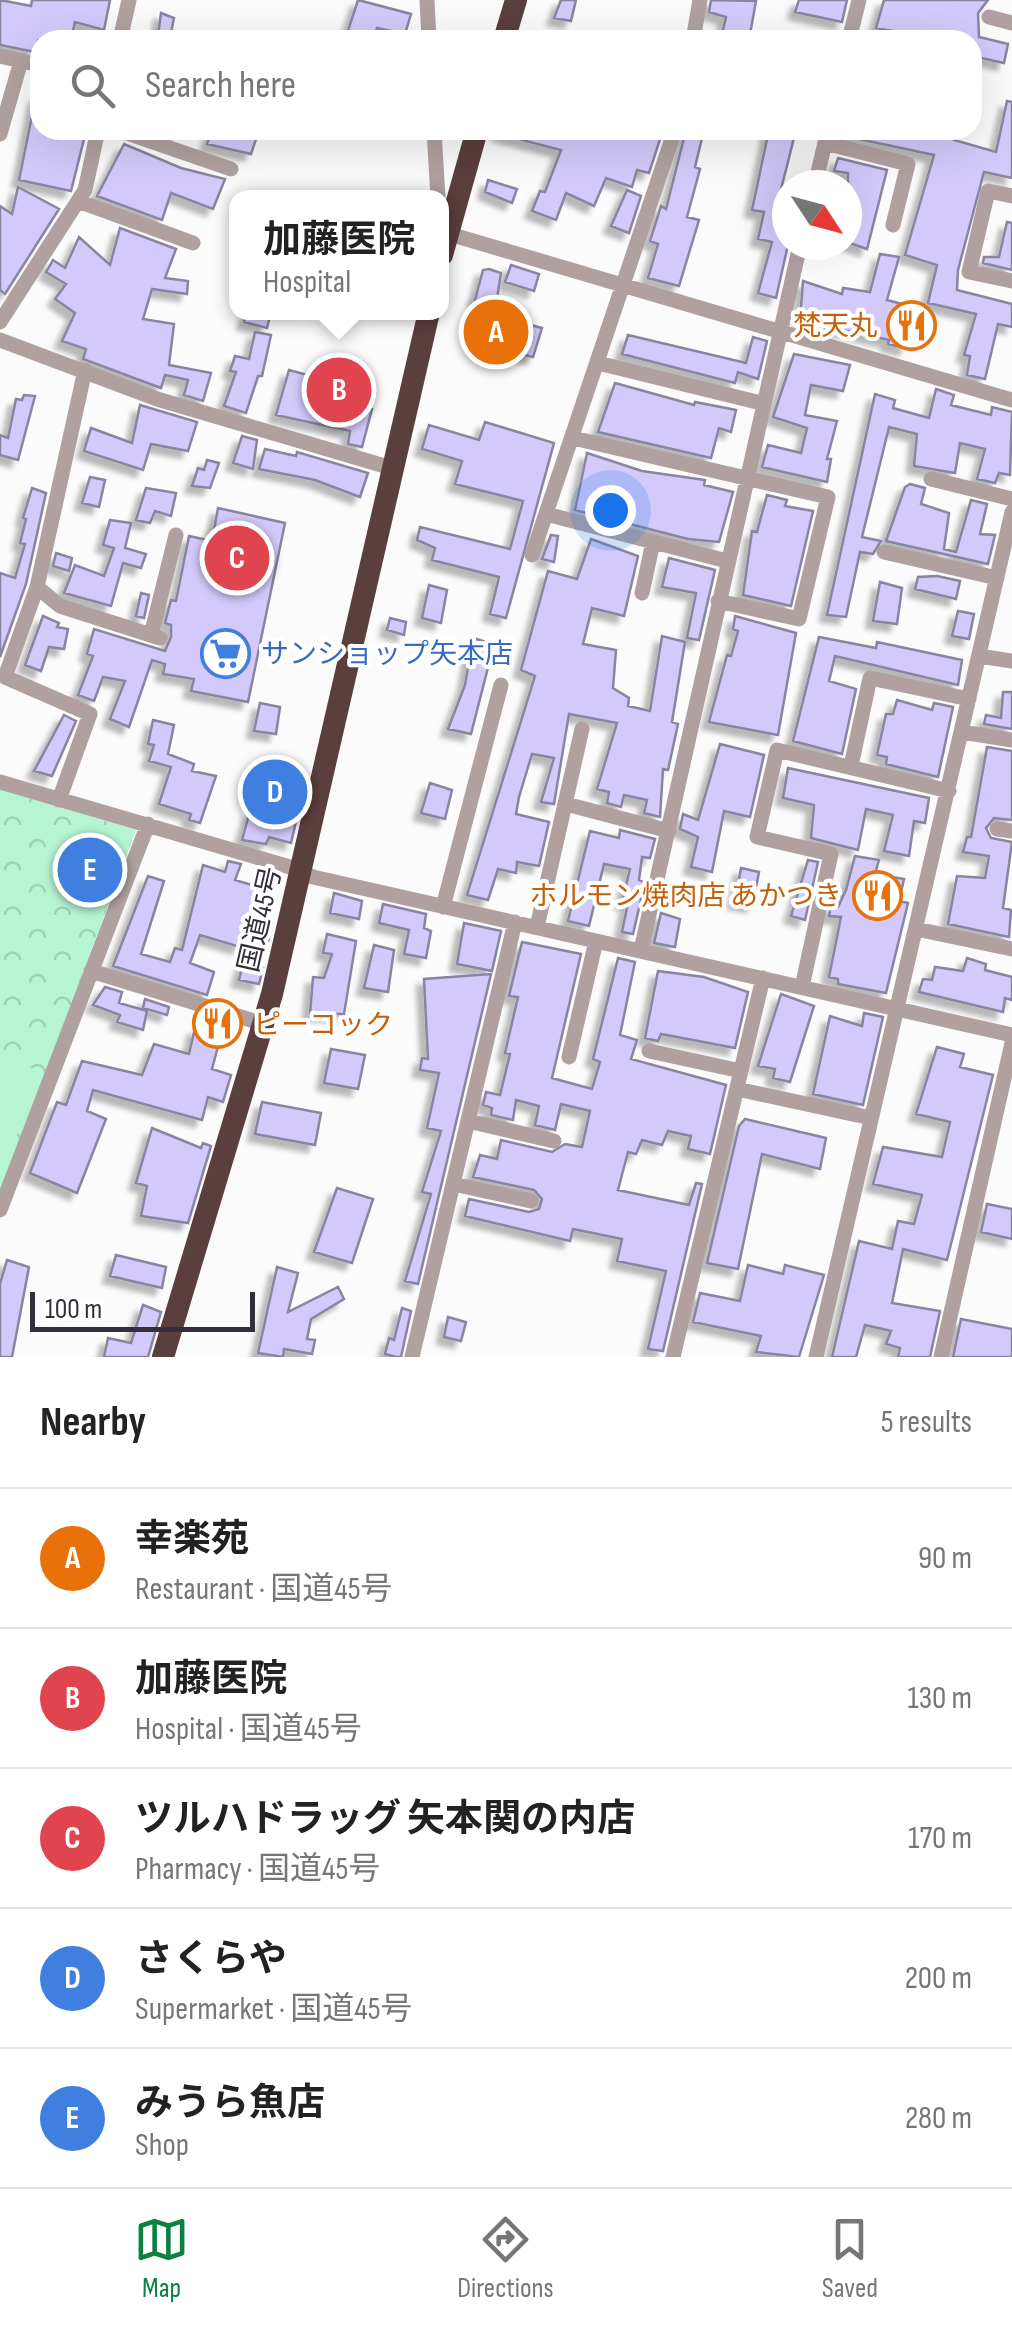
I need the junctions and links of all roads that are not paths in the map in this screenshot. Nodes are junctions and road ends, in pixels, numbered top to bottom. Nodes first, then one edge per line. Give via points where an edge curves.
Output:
1 (129, 0) edge
2 (426, 0) edge
3 (516, 0) edge
4 (700, 0) edge
5 (859, 0) edge
6 (988, 17) dead end
7 (1012, 22) edge
8 (127, 30) edge
9 (428, 30) edge
10 (507, 30) edge
11 (695, 30) edge
12 (852, 30) edge
13 (0, 56) edge
14 (21, 61) junction
15 (30, 63) edge
16 (0, 134) edge
17 (96, 140) edge
18 (146, 140) edge
19 (435, 140) edge
20 (474, 140) edge
21 (672, 140) edge
22 (825, 140) edge
23 (835, 140) edge
24 (231, 170) dead end
25 (818, 170) edge
26 (438, 190) edge
27 (1012, 196) edge
28 (78, 201) junction
29 (449, 218) edge
30 (893, 225) dead end
31 (449, 239) edge
32 (193, 244) dead end
33 (796, 260) edge
34 (1012, 281) edge
35 (626, 286) junction
36 (427, 320) edge
37 (0, 322) edge
38 (780, 330) junction
39 (0, 340) edge
40 (598, 364) junction
41 (86, 370) junction
42 (1012, 400) edge
43 (761, 403) junction
44 (573, 438) junction
45 (394, 469) junction
46 (745, 479) junction
47 (931, 479) dead end
48 (1012, 499) edge
49 (1012, 512) edge
50 (546, 514) junction
51 (176, 535) dead end
52 (653, 542) junction
53 (884, 552) dead end
54 (532, 555) dead end
55 (726, 561) junction
56 (997, 578) junction
57 (37, 587) junction
58 (642, 593) dead end
59 (718, 601) junction
60 (979, 656) junction
61 (1012, 661) edge
62 (501, 685) dead end
63 (969, 698) junction
64 (582, 729) dead end
65 (962, 732) junction
66 (1012, 740) edge
67 (851, 766) junction
68 (0, 782) edge
69 (948, 791) junction
70 (60, 800) junction
71 (566, 804) junction
72 (148, 824) junction
73 (669, 830) junction
74 (301, 872) junction
75 (443, 907) junction
76 (515, 922) junction
77 (536, 926) junction
78 (916, 929) junction
79 (596, 941) junction
80 (1012, 949) edge
81 (641, 950) junction
82 (91, 972) junction
83 (763, 978) junction
84 (802, 987) junction
85 (896, 1009) junction
86 (264, 1024) junction
87 (1012, 1039) edge
88 (649, 1051) dead end
89 (569, 1057) dead end
90 (741, 1071) junction
91 (737, 1089) junction
92 (871, 1118) junction
93 (468, 1121) junction
94 (554, 1142) dead end
95 (453, 1184) junction
96 (531, 1201) dead end
97 (0, 1210) edge
98 (163, 1357) edge
99 (412, 1357) edge
100 (673, 1357) edge
101 (816, 1357) edge
102 (940, 1357) edge

1 - 8 street
2 - 9 street
3 - 10 highway
4 - 11 street
5 - 12 street
6 - 7 street
13 - 14 street
14 - 15 street
14 - 16 street
17 - 28 street
18 - 24 street
19 - 26 street
20 - 29 highway
21 - 35 street
22 - 25 street
23 - 30 street via 908,164
27 - 34 street via 988,191 969,272
28 - 32 street
28 - 37 street
31 - 35 street
33 - 38 street
35 - 38 street
35 - 40 street
36 - 45 highway, 国道45号
38 - 42 street
38 - 43 street
39 - 41 street
40 - 43 street
40 - 44 street
41 - 45 street via 156,400
41 - 57 street
43 - 46 street
44 - 46 street
44 - 50 street
45 - 74 highway, 国道45号
46 - 55 street
46 - 59 street via 828,497 799,619
47 - 48 street
49 - 56 street
50 - 52 street
50 - 54 street
51 - 57 street via 156,637 60,606
52 - 55 street
52 - 58 street
53 - 56 street
55 - 59 street
56 - 60 street
57 - 70 street via 5,678 90,714
59 - 73 street
60 - 61 street
60 - 63 street
62 - 75 street
63 - 65 street
63 - 67 street via 870,678
64 - 71 street
65 - 66 street
65 - 69 street
67 - 69 street
67 - 84 street via 777,750 757,837 832,854
68 - 70 street
69 - 78 street
70 - 72 street
71 - 73 street
71 - 77 street
72 - 74 street
72 - 82 street
73 - 81 street
74 - 75 street
74 - 86 highway, 国道45号
75 - 76 street
76 - 77 street
76 - 93 street
77 - 79 street
78 - 80 street
78 - 85 street
79 - 81 street
79 - 89 street
81 - 83 street
82 - 86 street
82 - 97 street
83 - 84 street
83 - 90 street
84 - 85 street
85 - 87 street
85 - 92 street
86 - 98 highway, 国道45号
87 - 102 street
88 - 90 street
90 - 91 street
91 - 92 street
91 - 100 street
92 - 101 street
93 - 94 street
93 - 95 street
95 - 96 street
95 - 99 street

